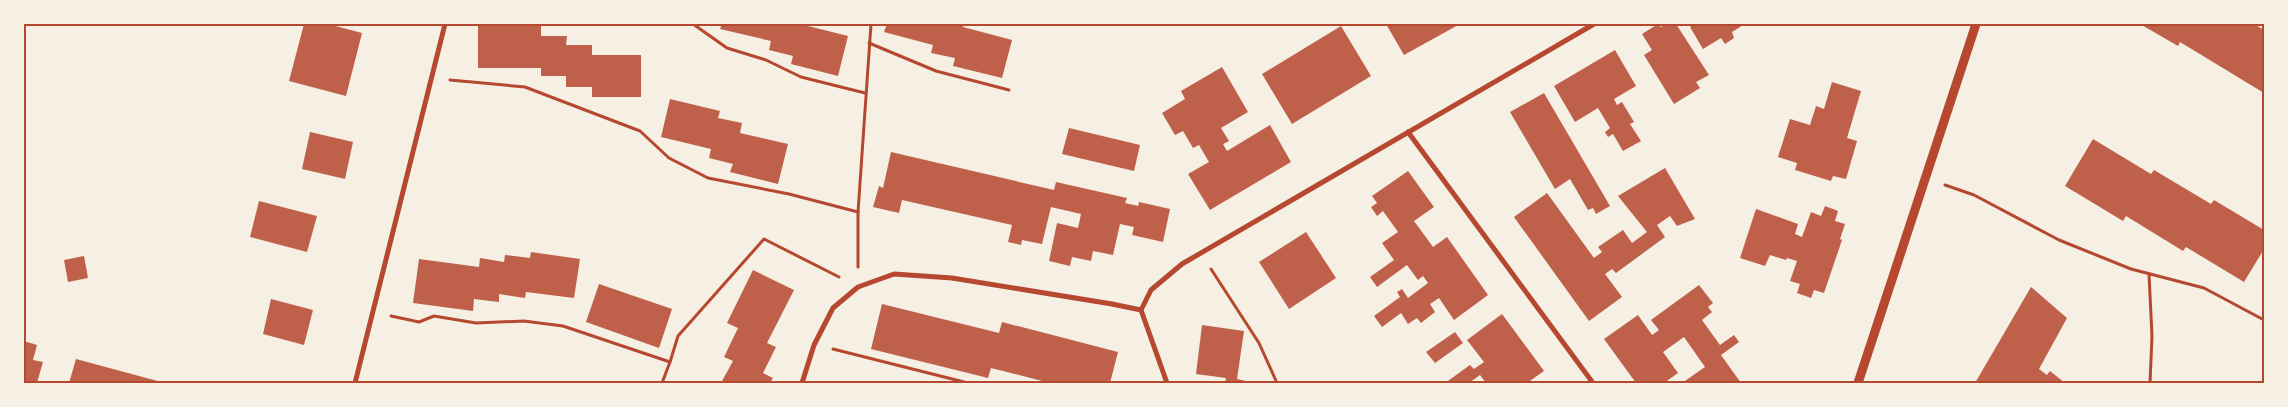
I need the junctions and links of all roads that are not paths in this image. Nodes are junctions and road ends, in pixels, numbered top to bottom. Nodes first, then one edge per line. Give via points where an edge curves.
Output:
1 (445, 24) edge
2 (1594, 24) edge
3 (1976, 24) edge
4 (1408, 132) junction
5 (1141, 310) junction
6 (356, 383) edge
7 (802, 383) edge
8 (1167, 383) edge
9 (1593, 383) edge
10 (1858, 383) edge

1 - 6 street
2 - 4 street
3 - 10 street
4 - 5 street via 1182,264 1151,290
4 - 9 street
5 - 7 street via 952,278 894,274 858,287 832,308 814,345
5 - 8 street

